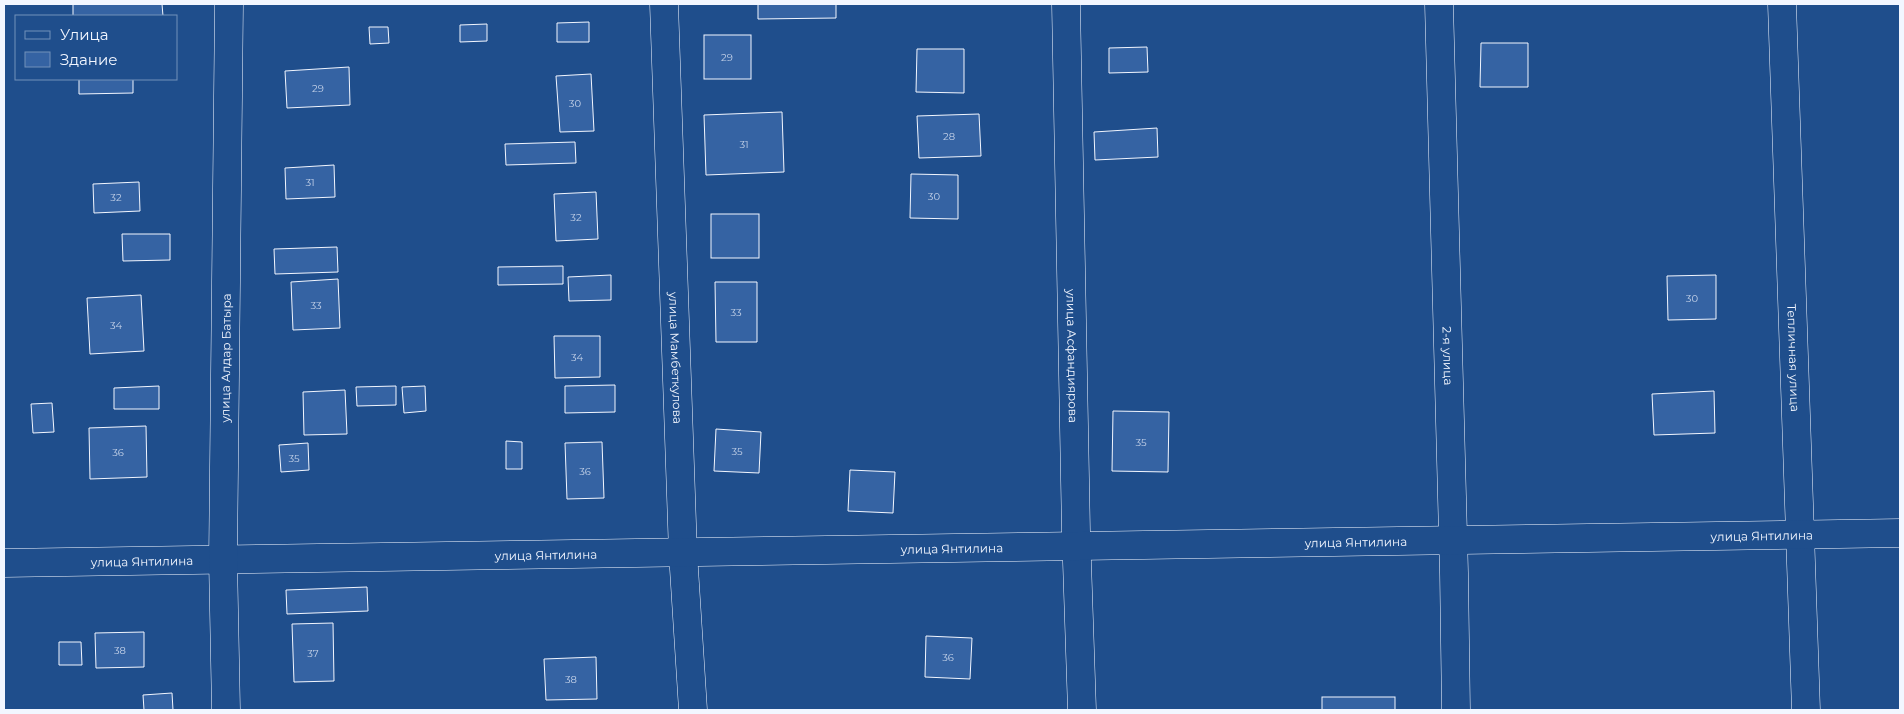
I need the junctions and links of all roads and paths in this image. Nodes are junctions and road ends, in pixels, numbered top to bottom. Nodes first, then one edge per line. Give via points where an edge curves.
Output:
1 (229, 4) edge
2 (664, 4) edge
3 (1066, 4) edge
4 (1440, 4) edge
5 (1782, 4) edge
6 (1900, 533) edge
7 (1800, 534) junction
8 (1453, 540) junction
9 (1076, 547) junction
10 (683, 553) junction
11 (224, 560) junction
12 (4, 563) edge
13 (226, 710) edge
14 (693, 710) edge
15 (1082, 710) edge
16 (1456, 710) edge
17 (1806, 710) edge

1 - 11 street, улица Алдар Батыра
2 - 10 street, улица Мамбеткулова
3 - 9 street, улица Асфандиярова
4 - 8 street, 2-я улица
5 - 7 street, Тепличная улица
6 - 7 street, улица Янтилина
7 - 8 street, улица Янтилина
7 - 17 street, Тепличная улица
8 - 9 street, улица Янтилина
8 - 16 street, 2-я улица
9 - 10 street, улица Янтилина
9 - 15 street, улица Асфандиярова
10 - 11 street, улица Янтилина
10 - 14 street, улица Мамбеткулова
11 - 12 street, улица Янтилина
11 - 13 street, улица Алдар Батыра

